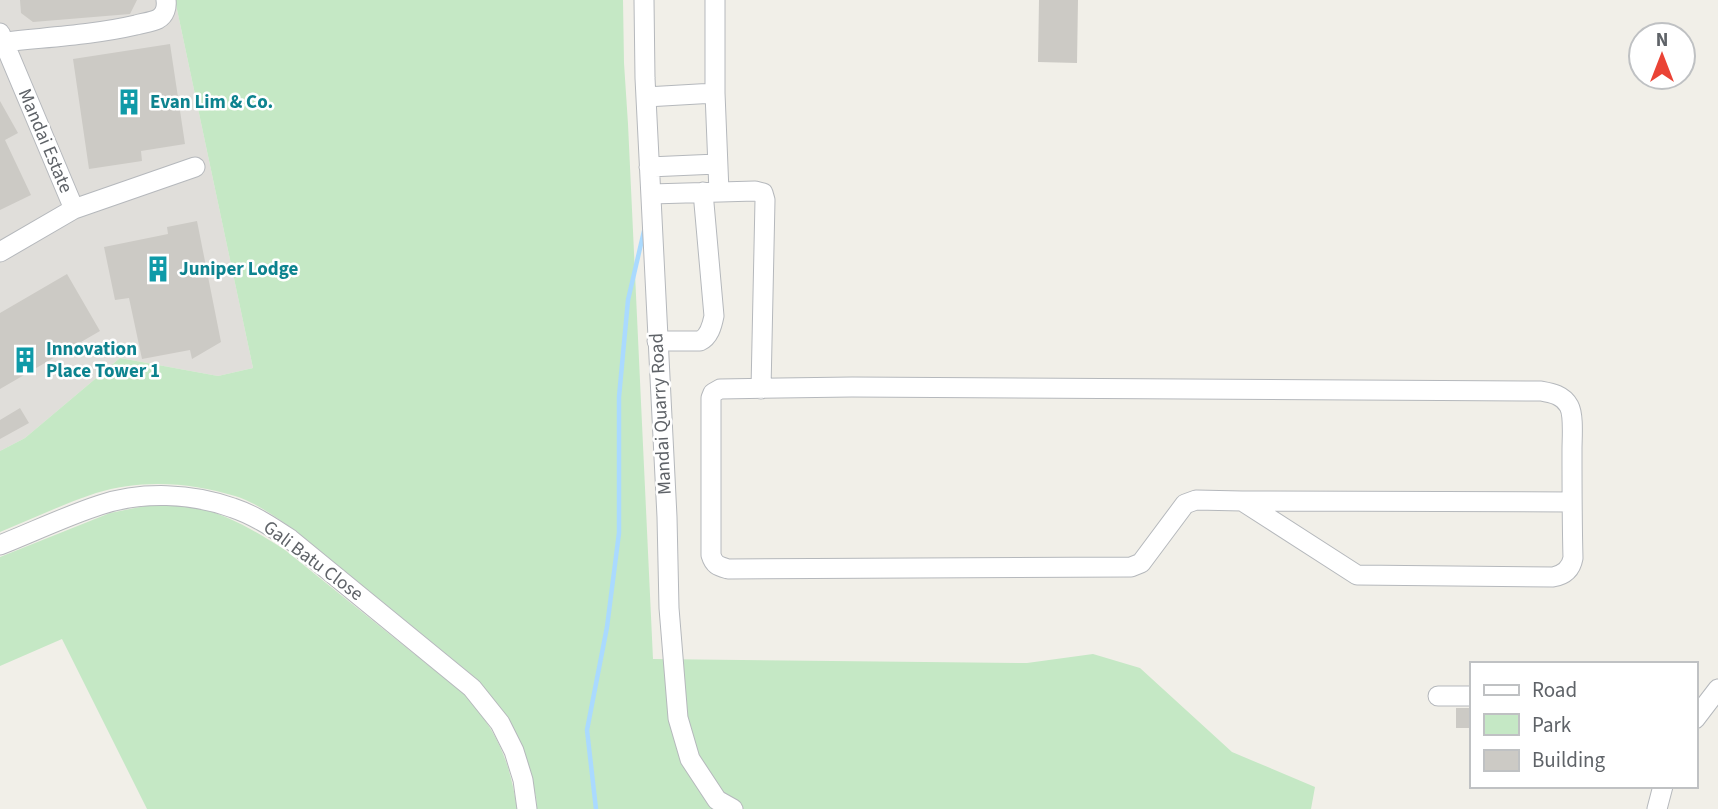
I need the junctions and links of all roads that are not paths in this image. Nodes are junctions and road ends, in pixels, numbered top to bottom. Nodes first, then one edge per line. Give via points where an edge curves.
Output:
1 (166, 0) edge
2 (644, 0) edge
3 (715, 0) edge
4 (2, 38) edge
5 (715, 93) junction
6 (646, 97) junction
7 (717, 164) junction
8 (195, 167) dead end
9 (649, 167) junction
10 (711, 191) junction
11 (651, 194) junction
12 (74, 209) junction
13 (0, 252) edge
14 (657, 341) junction
15 (761, 389) junction
16 (1242, 501) junction
17 (1572, 502) junction
18 (0, 545) edge
19 (1718, 689) edge
20 (1438, 696) dead end
21 (1470, 696) edge
22 (1697, 716) edge
23 (1662, 788) edge
24 (527, 809) edge
25 (733, 809) edge
26 (1657, 809) edge

1 - 4 street via 159,19 120,29
2 - 6 street, Mandai Quarry Road
3 - 5 street
4 - 12 street, Mandai Estate
5 - 6 street
5 - 7 street
6 - 9 street, Mandai Quarry Road
7 - 9 street
7 - 10 street
8 - 12 street, Mandai Estate
9 - 11 street, Mandai Quarry Road
10 - 11 street
10 - 14 street via 712,325 700,341
10 - 15 street via 755,191 763,193 765,200
11 - 14 street, Mandai Quarry Road
12 - 13 street, Mandai Estate
14 - 25 street, Mandai Quarry Road via 678,718 690,759 717,800
15 - 16 street via 720,389 711,398 711,555 713,562 728,569 1131,567 1141,563 1185,504
15 - 17 street via 1541,391 1555,394 1570,408
16 - 17 street
16 - 17 street via 1357,575 1540,577 1561,576 1572,564
18 - 24 street, Gali Batu Close via 102,504 144,496 191,497 266,522 472,688 500,723 514,751
19 - 22 street
20 - 21 street
23 - 26 street

